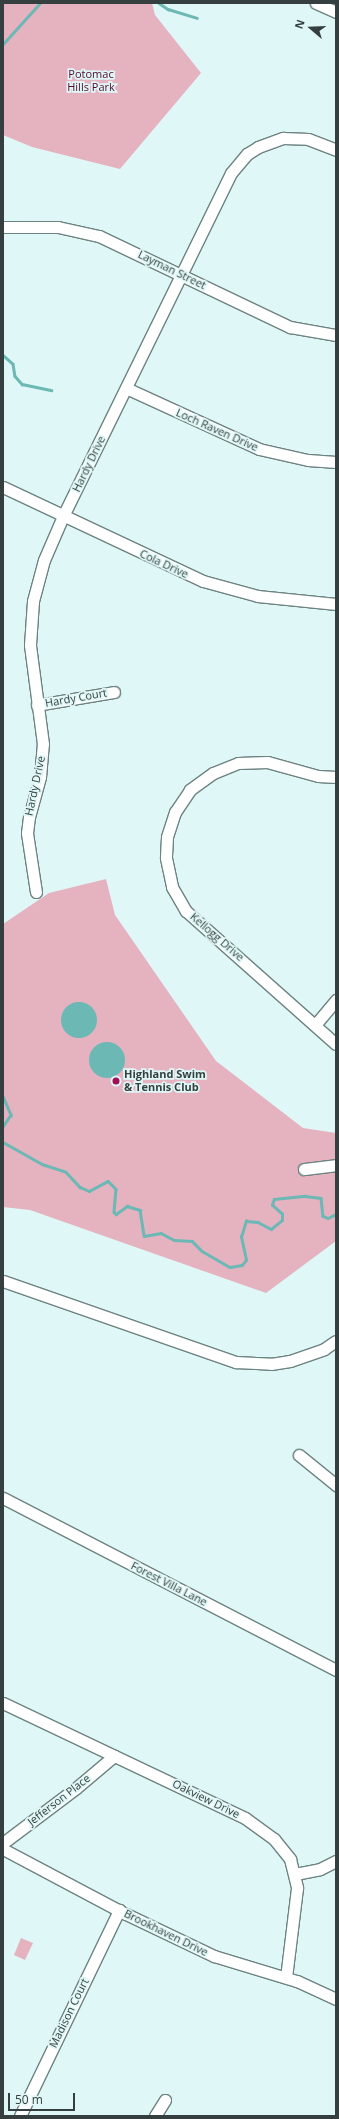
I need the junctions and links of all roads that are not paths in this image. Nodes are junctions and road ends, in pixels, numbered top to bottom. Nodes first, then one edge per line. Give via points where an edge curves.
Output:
1 (316, 3) edge
2 (336, 12) edge
3 (336, 150) edge
4 (3, 227) edge
5 (181, 275) junction
6 (336, 335) edge
7 (126, 388) junction
8 (336, 462) edge
9 (3, 487) edge
10 (63, 516) junction
11 (336, 604) edge
12 (114, 692) dead end
13 (37, 705) junction
14 (336, 777) edge
15 (36, 892) dead end
16 (336, 1000) edge
17 (315, 1025) junction
18 (336, 1044) edge
19 (336, 1165) edge
20 (304, 1169) dead end
21 (3, 1281) edge
22 (336, 1341) edge
23 (299, 1455) dead end
24 (336, 1485) edge
25 (3, 1498) edge
26 (336, 1670) edge
27 (3, 1703) edge
28 (114, 1756) junction
29 (3, 1843) edge
30 (3, 1849) edge
31 (336, 1861) edge
32 (295, 1874) junction
33 (119, 1910) junction
34 (286, 1977) junction
35 (336, 1999) edge
36 (165, 2100) dead end
37 (20, 2116) edge
38 (155, 2116) edge

1 - 2 street
3 - 5 street, Hardy Drive via 308,140 289,138 271,141 247,154 231,173
4 - 5 street, Layman Street via 38,226 79,231 118,244
5 - 6 street, Layman Street via 290,327
5 - 7 street, Hardy Drive
7 - 8 street, Loch Raven Drive via 259,449 296,458
7 - 10 street, Hardy Drive
9 - 10 street, Cola Drive
10 - 11 street, Cola Drive via 175,570 210,583 281,600
10 - 13 street, Hardy Drive via 44,560 33,601 30,645
12 - 13 street, Hardy Court
13 - 15 street, Hardy Drive via 42,727 42,761 27,833
14 - 17 street, Kellogg Drive via 318,776 267,762 253,761 226,767 200,781 182,800 170,824 166,843 172,887 186,910
16 - 17 street
17 - 18 street, Kellogg Drive
19 - 20 street
21 - 22 street via 236,1362 271,1364 290,1361 324,1349
23 - 24 street
25 - 26 street, Forest Villa Lane
27 - 28 street, Oakview Drive
28 - 29 street, Jefferson Place
28 - 32 street, Oakview Drive via 262,1829 284,1850
30 - 33 street, Brookhaven Drive via 34,1868
31 - 32 street via 320,1869
32 - 34 street, Oakview Drive via 297,1888
33 - 34 street, Brookhaven Drive via 214,1956
33 - 37 street, Madison Court
34 - 35 street, Brookhaven Drive
36 - 38 street

